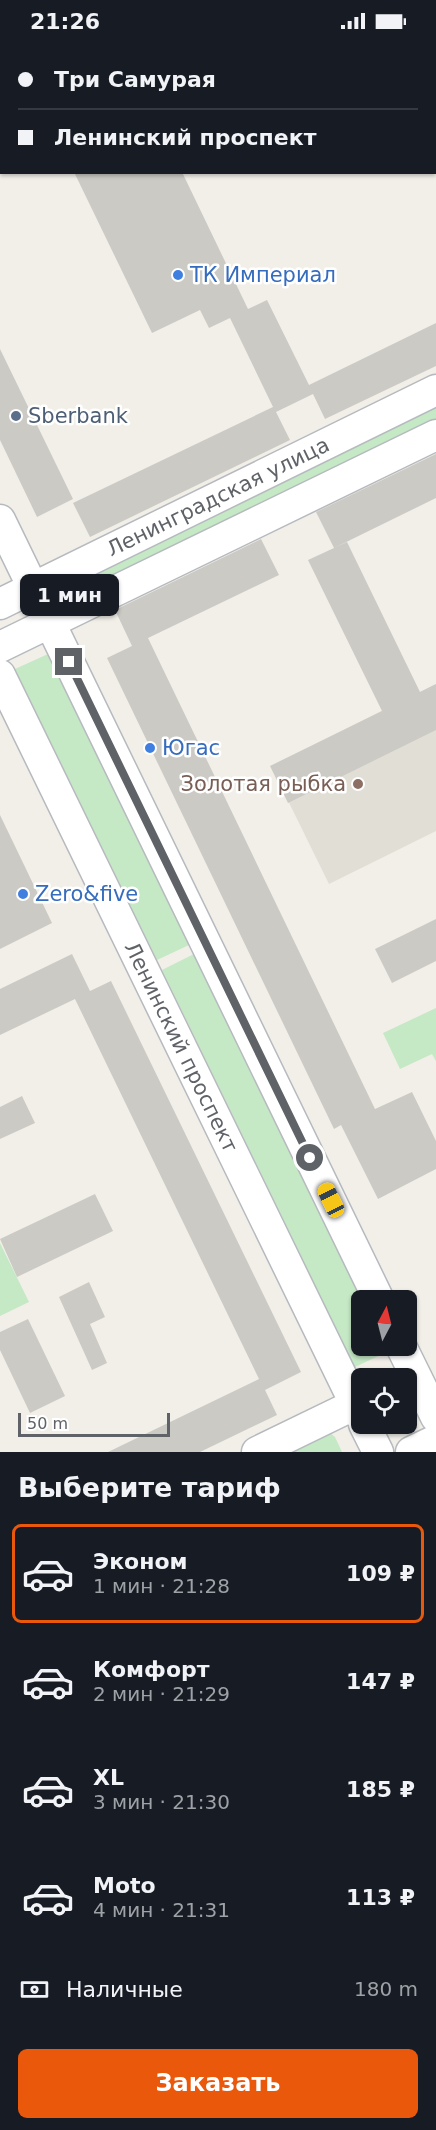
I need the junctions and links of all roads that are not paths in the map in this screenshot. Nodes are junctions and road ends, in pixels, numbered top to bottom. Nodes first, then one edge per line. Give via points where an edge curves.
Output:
1 (436, 390) edge
2 (436, 435) edge
3 (0, 520) edge
4 (33, 588) junction
5 (0, 604) edge
6 (50, 622) junction
7 (0, 647) edge
8 (0, 675) edge
9 (375, 1290) edge
10 (417, 1386) edge
11 (351, 1394) edge
12 (351, 1415) edge
13 (436, 1416) edge
14 (370, 1434) edge
15 (436, 1440) edge
16 (257, 1452) edge
17 (378, 1452) edge
18 (411, 1452) edge

1 - 4 main road, Ленинградская улица
2 - 6 main road, Ленинградская улица
3 - 4 main road
4 - 5 main road, Ленинградская улица
4 - 6 main road
6 - 7 main road, Ленинградская улица
6 - 9 main road
8 - 11 main road, Ленинский проспект
10 - 13 main road
12 - 16 main road
14 - 17 main road, Ленинский проспект
15 - 18 main road

